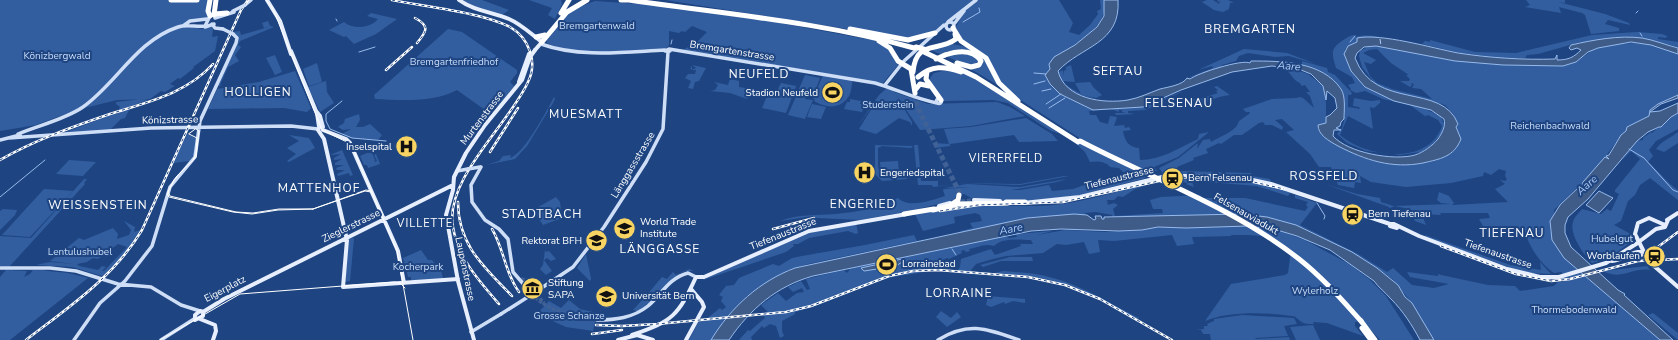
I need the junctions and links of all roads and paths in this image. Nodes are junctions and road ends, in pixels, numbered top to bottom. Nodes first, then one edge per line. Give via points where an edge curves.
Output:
1 (171, 0) edge
2 (197, 0) edge
3 (214, 0) edge
4 (251, 0) edge
5 (267, 0) edge
6 (459, 0) edge
7 (564, 0) edge
8 (570, 0) edge
9 (587, 0) edge
10 (621, 0) edge
11 (629, 0) edge
12 (633, 0) edge
13 (644, 0) edge
14 (976, 0) edge
15 (966, 8) junction
16 (564, 10) junction
17 (234, 11) junction
18 (227, 13) joint
19 (212, 16) junction
20 (560, 18) junction
21 (948, 22) junction
22 (213, 24) junction
23 (808, 25) junction
24 (185, 26) junction
25 (200, 27) junction
26 (831, 27) junction
27 (950, 27) junction
28 (528, 30) junction
29 (935, 33) junction
30 (545, 35) junction
31 (536, 37) junction
32 (541, 43) junction
33 (946, 44) junction
34 (915, 47) junction
35 (668, 51) junction
36 (926, 51) junction
37 (981, 54) junction
38 (954, 62) junction
39 (902, 64) junction
40 (943, 66) junction
41 (916, 77) junction
42 (984, 82) junction
43 (885, 85) junction
44 (937, 101) junction
45 (1018, 101) junction
46 (199, 127) junction
47 (320, 129) junction
48 (18, 136) junction
49 (0, 140) edge
50 (1079, 141) junction
51 (457, 171) junction
52 (453, 185) junction
53 (974, 200) tunnel mouth
54 (965, 202) junction
55 (1025, 202) junction
56 (950, 203) tunnel mouth
57 (1008, 203) junction
58 (933, 210) junction
59 (1678, 212) edge
60 (904, 214) junction
61 (384, 219) junction
62 (1660, 225) junction
63 (347, 238) junction
64 (338, 242) junction
65 (347, 244) junction
66 (1612, 261) junction
67 (1653, 265) tunnel mouth
68 (0, 268) edge
69 (697, 278) junction
70 (458, 279) junction
71 (256, 283) joint
72 (404, 283) junction
73 (122, 284) junction
74 (1678, 287) edge
75 (533, 294) junction
76 (691, 294) junction
77 (191, 309) junction
78 (202, 311) junction
79 (194, 318) junction
80 (200, 318) junction
81 (597, 320) tunnel mouth
82 (1359, 321) junction
83 (665, 323) junction
84 (484, 325) junction
85 (470, 332) junction
86 (632, 335) junction
87 (651, 339) edge
88 (74, 340) edge
89 (161, 340) edge
90 (213, 340) edge
91 (474, 340) edge
92 (618, 340) edge
93 (686, 340) edge
94 (938, 340) edge
95 (1019, 340) edge
96 (1371, 340) edge
97 (1375, 340) edge

1 - 2 highway
3 - 19 highway via 208,11
4 - 17 main road, bridge
5 - 47 main road via 320,116
6 - 28 main road via 477,10 513,21
7 - 16 highway
8 - 16 highway
8 - 20 highway
9 - 20 highway via 573,6
10 - 12 highway
11 - 12 highway
12 - 23 highway
13 - 26 highway
14 - 15 main road
15 - 21 main road
15 - 27 main road
16 - 30 highway
17 - 18 main road
17 - 19 main road
18 - 19 highway
19 - 22 main road
19 - 24 main road via 189,21
19 - 25 main road via 207,25
20 - 32 highway
21 - 27 main road
21 - 27 main road
22 - 24 main road via 203,28
22 - 25 main road
22 - 46 main road, bridge via 233,34 236,43
23 - 34 highway
23 - 39 highway via 879,41 888,46
24 - 25 main road
24 - 48 main road via 164,34 144,46 93,99 82,107
26 - 29 highway via 905,40
26 - 34 highway via 884,37
27 - 29 main road
27 - 33 highway via 956,39
27 - 37 highway via 961,40
27 - 39 main road via 941,29
28 - 31 main road
28 - 32 main road
29 - 39 main road
30 - 31 highway
30 - 32 highway
31 - 32 main road
32 - 35 main road, Bremgartenstrasse via 557,49 588,53
32 - 51 main road, Murtenstrasse, bridge via 529,55 518,84 476,138
33 - 37 highway via 964,46
33 - 41 highway via 931,46 918,55 913,65
34 - 36 highway, bridge
35 - 43 main road, Bremgartenstrasse
35 - 75 main road, Länggassstrasse via 662,132 632,186 573,268
36 - 38 highway
36 - 42 highway
37 - 45 highway via 989,63 999,83
38 - 41 highway, bridge via 973,68 981,61 978,56 968,53 945,55 936,59
38 - 45 highway
39 - 41 highway via 910,68
39 - 43 main road
40 - 41 highway via 929,68
40 - 42 highway
40 - 44 highway via 930,69 925,75 926,80 939,93
41 - 44 highway via 915,90 919,84 927,85 936,93
42 - 50 highway
43 - 44 main road, Bremgartenstrasse via 916,99
45 - 50 highway
46 - 47 main road, Könizstrasse via 291,126
46 - 48 main road, Könizstrasse
46 - 73 main road via 196,156 170,185 154,244
47 - 61 main road via 350,142
47 - 63 main road
48 - 49 main road, Könizstrasse
50 - 82 highway, Felsenauviadukt, bridge via 1216,209 1265,237 1316,276
51 - 52 main road, Murtenstrasse
51 - 75 main road, bridge via 480,167 471,185 472,202 485,220 500,229 509,240 511,267 519,280
52 - 61 main road, Zieglerstrasse
52 - 70 main road, Laupenstrasse via 445,218
53 - 55 main road, Tiefenaustrasse
54 - 55 highway
54 - 57 highway
54 - 58 highway
54 - 60 highway via 960,202 960,194 957,201 949,205
55 - 57 main road, Tiefenaustrasse
55 - 66 main road, Tiefenaustrasse via 1076,198 1174,176 1248,179 1289,189 1522,273 1546,278
56 - 60 main road, Tiefenaustrasse
57 - 58 main road, Tiefenaustrasse
58 - 60 main road, Tiefenaustrasse
59 - 62 main road, Tiefenaustrasse
60 - 69 main road, Tiefenaustrasse via 809,231
61 - 63 main road, Zieglerstrasse
61 - 72 main road via 398,251
62 - 66 main road, Tiefenaustrasse
62 - 66 main road via 1650,218 1641,221 1635,231 1644,252 1636,250
63 - 64 main road, Zieglerstrasse
63 - 65 main road
64 - 65 main road
64 - 71 main road, Zieglerstrasse
65 - 72 main road via 343,286
67 - 74 main road
68 - 73 main road via 70,270
69 - 76 main road
69 - 81 main road via 688,273 679,275 648,306 633,315 619,319
70 - 72 main road
70 - 85 main road, Laupenstrasse
71 - 78 main road, Eigerplatz
73 - 77 main road via 153,288
73 - 88 main road via 100,303
75 - 84 main road, bridge
76 - 83 main road via 677,313
76 - 93 main road via 703,301 704,307
77 - 78 main road
77 - 79 main road
78 - 79 main road, Eigerplatz
78 - 80 main road
79 - 80 main road
79 - 89 main road
80 - 90 main road via 215,325
82 - 96 highway
82 - 97 highway
83 - 86 main road
83 - 87 main road via 648,333 646,336
84 - 85 main road
84 - 85 main road
85 - 91 main road, Laupenstrasse
86 - 87 main road
86 - 92 main road
94 - 95 main road via 958,329 974,326

